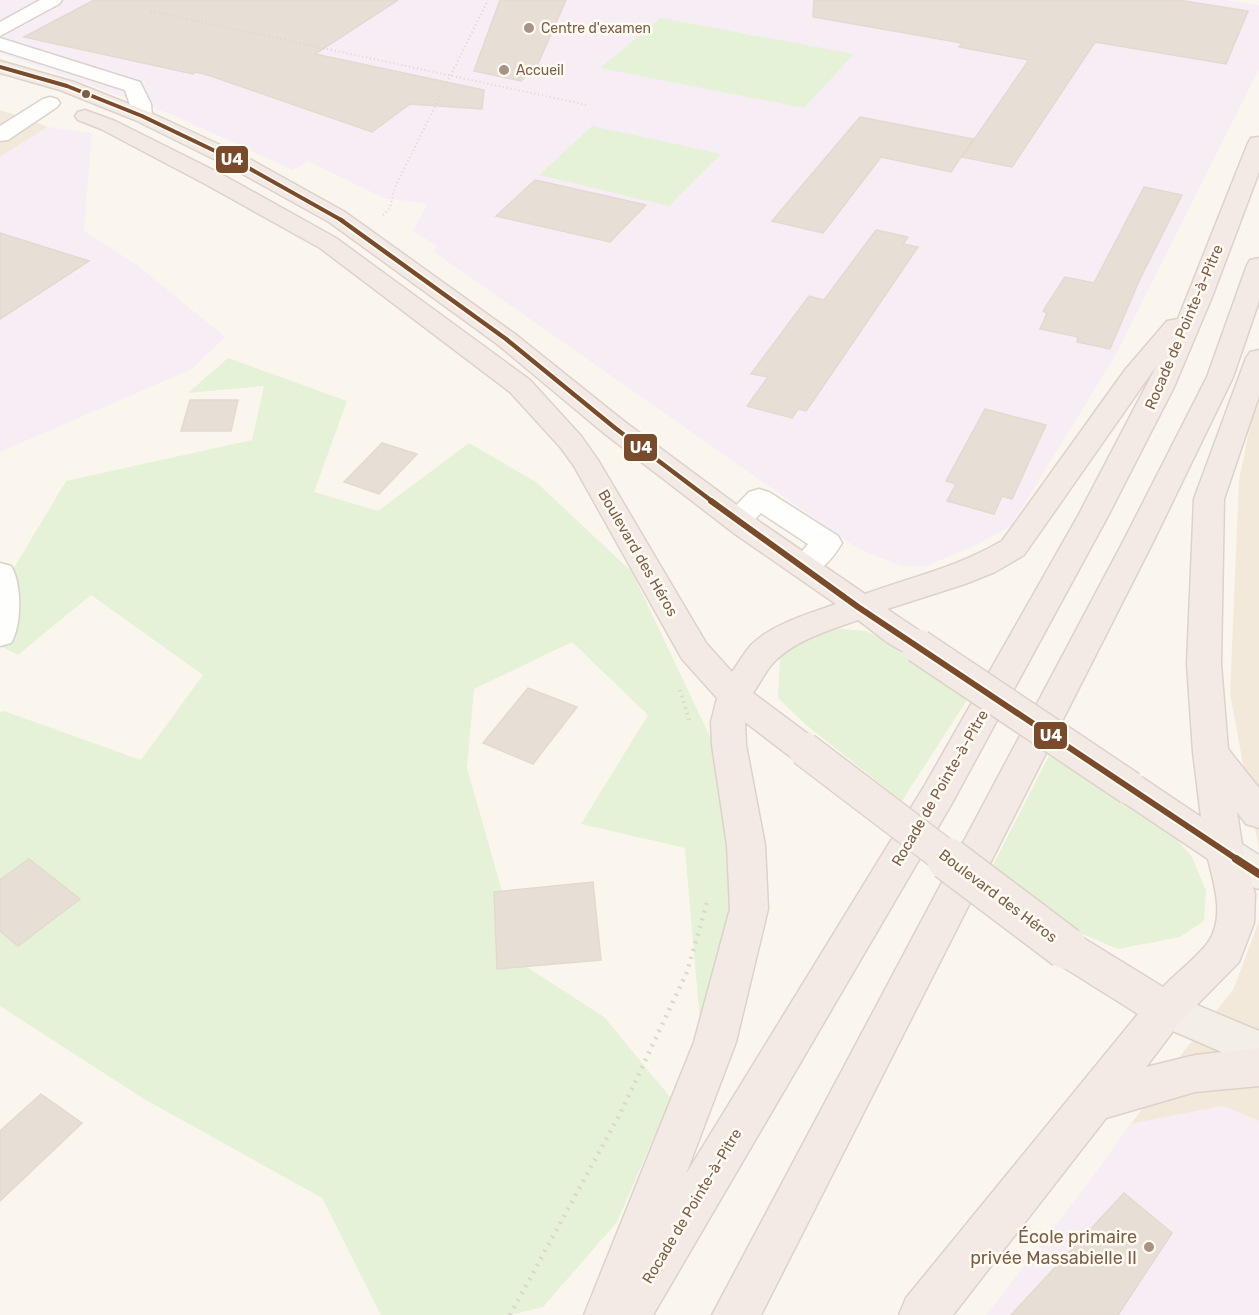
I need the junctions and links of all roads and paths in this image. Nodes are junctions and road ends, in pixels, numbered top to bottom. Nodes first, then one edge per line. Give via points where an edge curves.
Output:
1 (26, 0) edge
2 (53, 0) edge
3 (488, 0) edge
4 (151, 11) dead end
5 (0, 13) edge
6 (0, 30) edge
7 (0, 44) edge
8 (0, 67) edge
9 (450, 76) junction
10 (0, 88) edge
11 (50, 103) junction
12 (587, 105) dead end
13 (142, 116) junction
14 (0, 135) edge
15 (1259, 143) edge
16 (394, 188) dead end
17 (1259, 265) edge
18 (1200, 297) junction
19 (1245, 306) junction
20 (1259, 356) edge
21 (737, 520) joint
22 (804, 567) joint
23 (0, 573) edge
24 (858, 607) junction
25 (0, 635) edge
26 (678, 687) dead end
27 (734, 696) junction
28 (692, 728) dead end
29 (1211, 752) junction
30 (1259, 814) edge
31 (1224, 851) junction
32 (1259, 874) edge
33 (708, 898) dead end
34 (1166, 1010) junction
35 (1259, 1050) edge
36 (1259, 1067) edge
37 (1092, 1104) junction
38 (613, 1309) edge
39 (510, 1315) edge
40 (736, 1315) edge
41 (923, 1315) edge

1 - 5 street
2 - 6 street
3 - 9 path
4 - 9 path
7 - 13 street via 133,86
8 - 13 highway via 67,86
9 - 12 path
9 - 16 path
10 - 11 highway, Boulevard des Héros
11 - 14 street
11 - 27 highway, Boulevard des Héros via 108,125 328,243 520,386 571,442 694,651
13 - 21 highway via 238,162 338,217 506,339
15 - 18 highway, Rocade de Pointe-à-Pitre
17 - 19 highway
18 - 24 highway via 1134,376 1013,548 954,577
18 - 38 highway, Rocade de Pointe-à-Pitre via 1161,387 938,795
19 - 20 highway
19 - 40 highway via 1220,377 1139,540
20 - 29 highway via 1209,499 1204,664
21 - 22 street via 759,498 826,543
22 - 24 highway
23 - 25 street via 4,586
24 - 27 highway via 808,626 773,645 754,663
24 - 31 highway, bridge
26 - 28 path
27 - 34 highway, Boulevard des Héros, bridge via 1066,948
27 - 38 highway via 728,722 729,745 746,845 749,909 715,1042
29 - 30 highway
29 - 31 highway
31 - 32 main road
31 - 34 highway via 1236,894 1235,923 1225,950
33 - 39 path via 678,993 620,1114
34 - 35 main road, Boulevard des Héros
34 - 37 highway
36 - 37 highway via 1228,1067 1184,1075
37 - 41 highway

